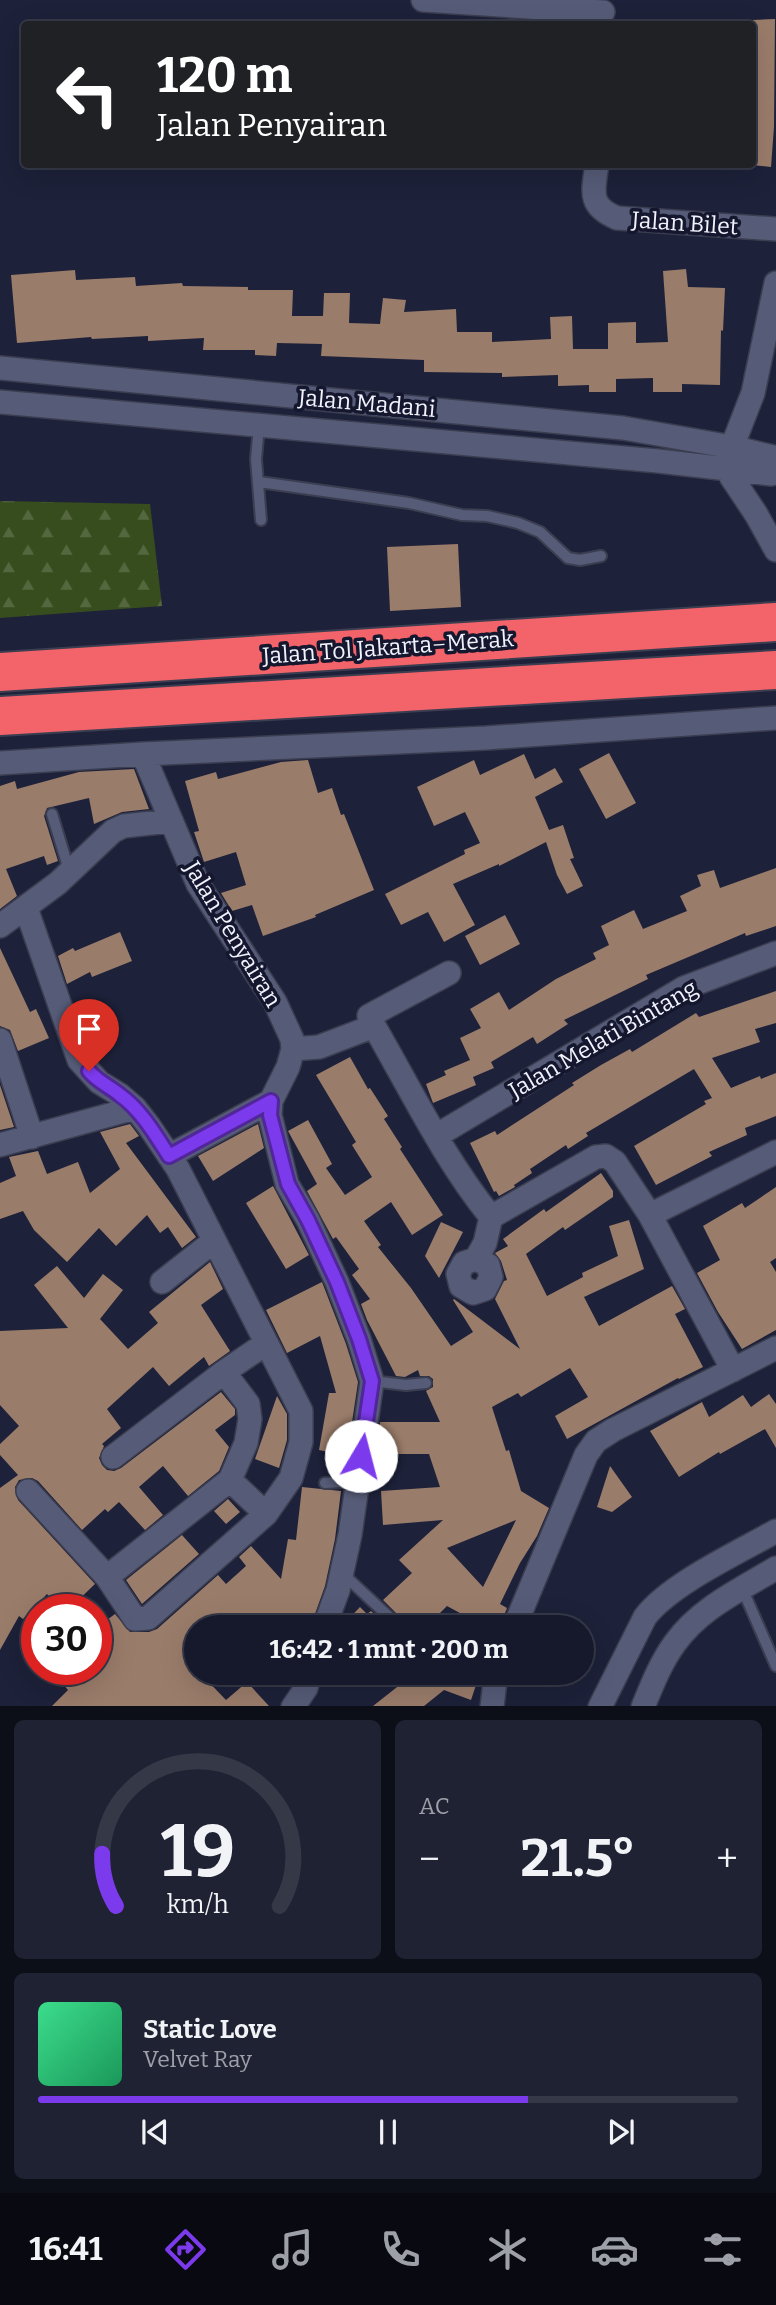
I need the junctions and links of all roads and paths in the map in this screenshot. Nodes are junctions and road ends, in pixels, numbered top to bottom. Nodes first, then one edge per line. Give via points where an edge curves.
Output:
1 (423, 0) edge
2 (603, 12) edge
3 (597, 168) edge
4 (776, 229) edge
5 (776, 283) edge
6 (0, 368) edge
7 (0, 402) edge
8 (259, 426) junction
9 (729, 458) junction
10 (774, 465) edge
11 (259, 482) junction
12 (766, 511) edge
13 (261, 520) dead end
14 (774, 545) edge
15 (601, 556) dead end
16 (776, 622) edge
17 (776, 670) edge
18 (0, 672) edge
19 (0, 716) edge
20 (776, 718) edge
21 (143, 754) junction
22 (0, 763) edge
23 (52, 814) dead end
24 (170, 821) junction
25 (69, 870) junction
26 (26, 908) junction
27 (0, 926) edge
28 (776, 953) edge
29 (449, 972) dead end
30 (373, 1026) junction
31 (0, 1040) edge
32 (293, 1049) junction
33 (271, 1101) junction
34 (135, 1108) junction
35 (436, 1136) junction
36 (32, 1138) junction
37 (0, 1145) edge
38 (776, 1152) edge
39 (169, 1156) junction
40 (650, 1215) junction
41 (491, 1217) junction
42 (214, 1241) junction
43 (476, 1259) dead end
44 (162, 1282) dead end
45 (265, 1344) junction
46 (776, 1348) edge
47 (733, 1370) junction
48 (223, 1372) junction
49 (372, 1381) junction
50 (426, 1383) dead end
51 (113, 1457) dead end
52 (230, 1480) junction
53 (357, 1481) junction
54 (324, 1483) dead end
55 (28, 1491) dead end
56 (265, 1514) junction
57 (776, 1531) edge
58 (776, 1568) edge
59 (342, 1573) junction
60 (107, 1577) junction
61 (742, 1588) junction
62 (328, 1615) edge
63 (387, 1615) edge
64 (519, 1615) edge
65 (776, 1666) edge
66 (306, 1685) edge
67 (495, 1685) edge
68 (293, 1706) edge
69 (492, 1706) edge
70 (600, 1706) edge
71 (643, 1706) edge

1 - 2 street
3 - 4 street, Jalan Bilet via 595,202 617,218
5 - 9 street via 753,393
6 - 9 street, Jalan Madani via 623,428
7 - 8 street, Jalan Madani
8 - 9 street, Jalan Madani
8 - 11 lane
9 - 10 street
9 - 12 street
11 - 13 lane
11 - 15 lane via 487,516 540,532 568,558
12 - 14 street
16 - 18 highway, Jalan Tol Jakarta–Merak
17 - 19 highway, Jalan Tol Jakarta–Merak
20 - 21 street via 486,738
21 - 22 street
21 - 24 street, Jalan Penyairan
23 - 25 lane
24 - 25 street via 113,831
24 - 32 street, Jalan Penyairan via 198,884 275,1002
25 - 26 street
26 - 27 street
26 - 34 street via 79,1060 99,1082
28 - 35 street, Jalan Melati Bintang via 684,988
29 - 30 street via 369,1016
30 - 32 street via 319,1047
30 - 35 street
31 - 36 street
32 - 33 street
33 - 39 street
33 - 49 street via 270,1115 288,1184 337,1282
34 - 36 street
34 - 39 street
35 - 41 street
36 - 37 street
38 - 40 street
39 - 42 street
40 - 41 street via 615,1162 606,1156 596,1157
40 - 47 street
41 - 43 street
42 - 44 street
42 - 45 street
45 - 48 street
45 - 56 street via 301,1410 301,1442 291,1478
46 - 47 street
47 - 64 street via 596,1441 586,1455
48 - 51 street
48 - 52 street via 248,1404 250,1419 246,1443
49 - 50 lane
49 - 53 street
52 - 56 street
52 - 60 street
53 - 54 lane
53 - 59 street
55 - 60 street
56 - 60 street via 148,1618 135,1619
57 - 70 street via 653,1607
58 - 61 street
59 - 62 street
59 - 63 lane
61 - 65 lane
61 - 71 street via 715,1604 675,1642
66 - 68 street
67 - 69 street

